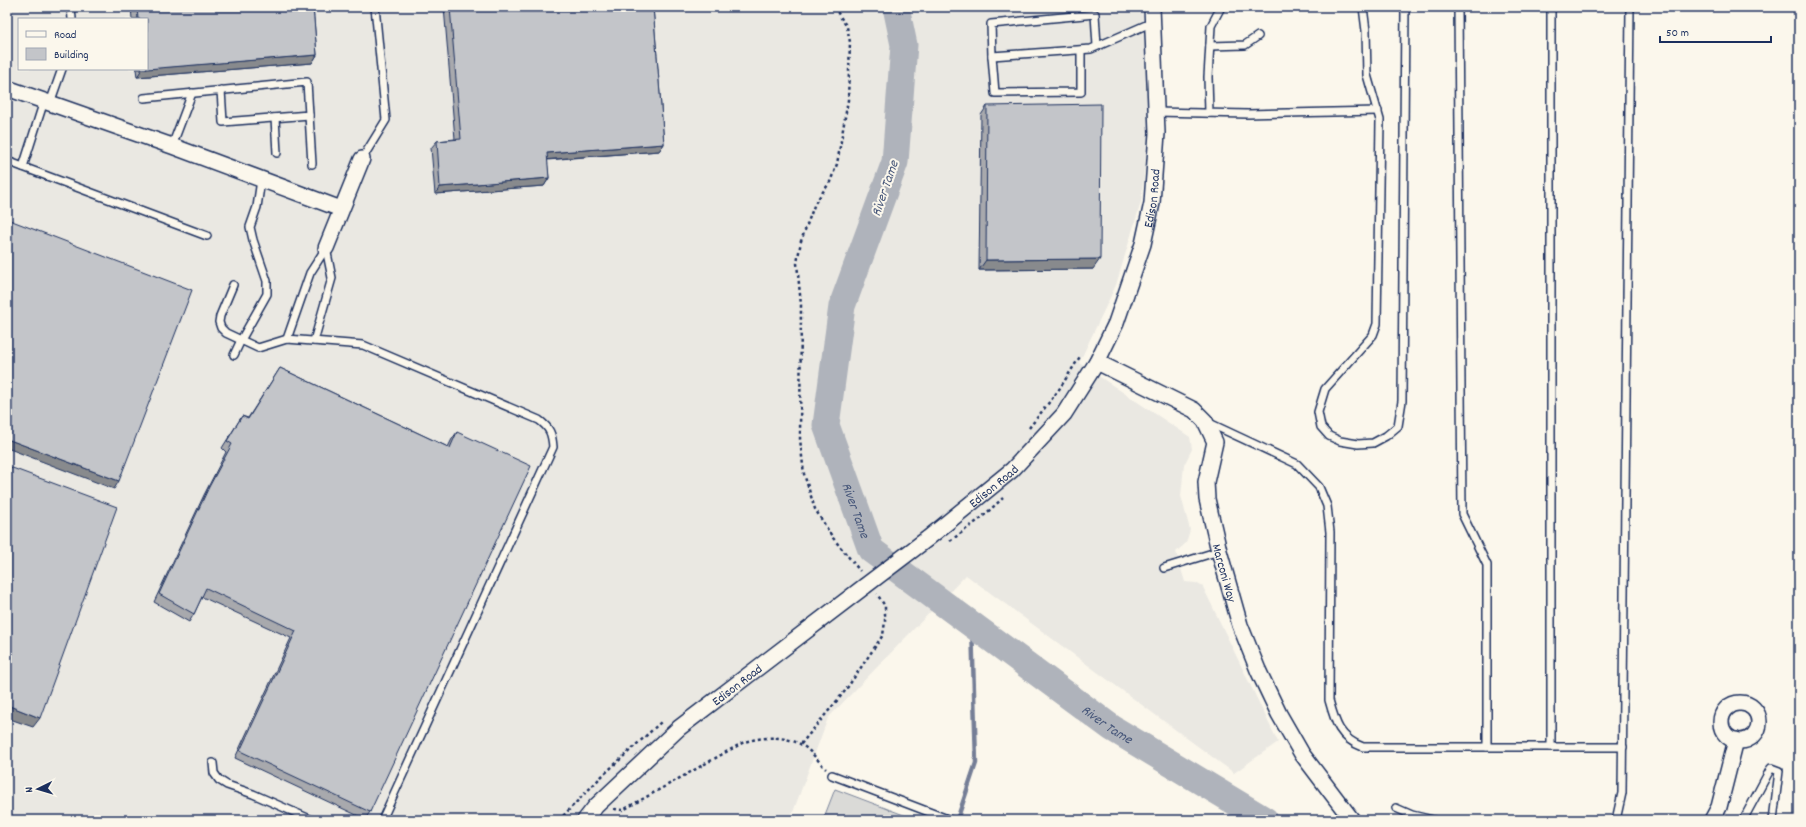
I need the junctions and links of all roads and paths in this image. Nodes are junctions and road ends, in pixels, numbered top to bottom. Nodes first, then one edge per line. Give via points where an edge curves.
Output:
1 (71, 7) edge
2 (375, 7) edge
3 (834, 7) edge
4 (1221, 7) edge
5 (1363, 7) edge
6 (1405, 7) edge
7 (1458, 7) edge
8 (1551, 7) edge
9 (1630, 7) edge
10 (1152, 14) edge
11 (72, 18) edge
12 (1258, 36) dead end
13 (1097, 46) junction
14 (1210, 46) junction
15 (1082, 50) junction
16 (992, 56) junction
17 (62, 70) edge
18 (7, 88) edge
19 (221, 90) junction
20 (192, 94) junction
21 (144, 98) dead end
22 (47, 102) junction
23 (1378, 111) junction
24 (1156, 112) junction
25 (1209, 113) junction
26 (309, 115) junction
27 (275, 118) junction
28 (172, 146) junction
29 (277, 152) dead end
30 (362, 159) joint
31 (7, 161) edge
32 (312, 164) dead end
33 (23, 167) junction
34 (261, 180) junction
35 (341, 209) junction
36 (207, 236) dead end
37 (326, 248) junction
38 (233, 285) dead end
39 (287, 339) junction
40 (241, 340) junction
41 (314, 341) junction
42 (234, 355) dead end
43 (1081, 355) dead end
44 (1097, 362) junction
45 (1205, 421) junction
46 (1028, 428) dead end
47 (1219, 551) junction
48 (1164, 568) dead end
49 (868, 584) junction
50 (1736, 740) dead end
51 (801, 744) junction
52 (1623, 746) junction
53 (1487, 747) junction
54 (1550, 747) junction
55 (213, 763) dead end
56 (832, 775) joint
57 (608, 808) dead end
58 (1396, 808) dead end
59 (947, 819) edge
60 (312, 820) edge
61 (382, 820) edge
62 (585, 820) edge
63 (1352, 820) edge
64 (1433, 820) edge
65 (1616, 820) edge
66 (1712, 820) edge
67 (1743, 820) edge
68 (1773, 820) edge

1 - 11 lane
2 - 30 lane via 386,120
3 - 49 path via 848,27 848,100 837,164 830,182 815,203 801,241 797,263 801,305 800,439 804,474 815,509 833,538
4 - 14 lane via 1211,26
5 - 23 lane via 1367,76
6 - 23 lane via 1402,401 1398,426 1373,443 1358,444 1329,436 1321,427 1318,412 1325,389 1373,335 1377,324 1380,120
7 - 53 lane via 1462,514 1486,565
8 - 54 lane
9 - 52 lane
10 - 13 lane
10 - 24 street, Edison Road
12 - 14 lane via 1245,46
13 - 15 lane
13 - 16 lane via 1094,14 991,24
14 - 25 lane
15 - 16 lane
15 - 16 lane via 1081,92 994,93
17 - 22 lane
18 - 22 street
19 - 20 lane
19 - 26 lane via 307,82
19 - 27 lane via 224,122
20 - 21 lane
20 - 28 lane
22 - 28 street
22 - 33 lane
23 - 25 lane
24 - 25 lane
24 - 44 street, Edison Road via 1152,204 1143,244 1116,323
26 - 27 lane
26 - 32 lane
27 - 29 lane
28 - 34 street
30 - 35 street
31 - 33 lane
33 - 36 lane
34 - 35 street
34 - 40 lane via 257,207 250,227 267,281 267,294
35 - 37 street
37 - 39 lane via 310,273
37 - 41 lane via 332,278
38 - 40 lane via 219,322 226,333
39 - 40 lane via 258,348
39 - 41 lane
40 - 42 lane
41 - 61 lane via 363,345 539,420 548,427 552,436 553,447
43 - 46 path via 1058,391
44 - 45 street, Marconi Way via 1194,410
44 - 49 street, Edison Road, bridge via 1064,414 1012,470 927,540
45 - 47 street, Marconi Way via 1216,442 1206,482 1207,499
45 - 53 lane via 1297,464 1319,487 1327,506 1330,532 1328,700 1335,724 1343,735 1353,744 1363,747
47 - 48 lane
47 - 63 street, Marconi Way via 1240,625 1276,707 1302,754
49 - 51 path via 885,606 883,634 845,691
49 - 62 street, Edison Road via 679,728 596,806
50 - 66 street via 1719,807
51 - 56 path
51 - 57 path via 774,737 744,742 623,810
52 - 54 lane
52 - 65 lane via 1622,793
53 - 54 lane
55 - 60 lane via 214,773 227,785
56 - 59 lane
58 - 64 lane
67 - 68 lane via 1772,768 1779,771

